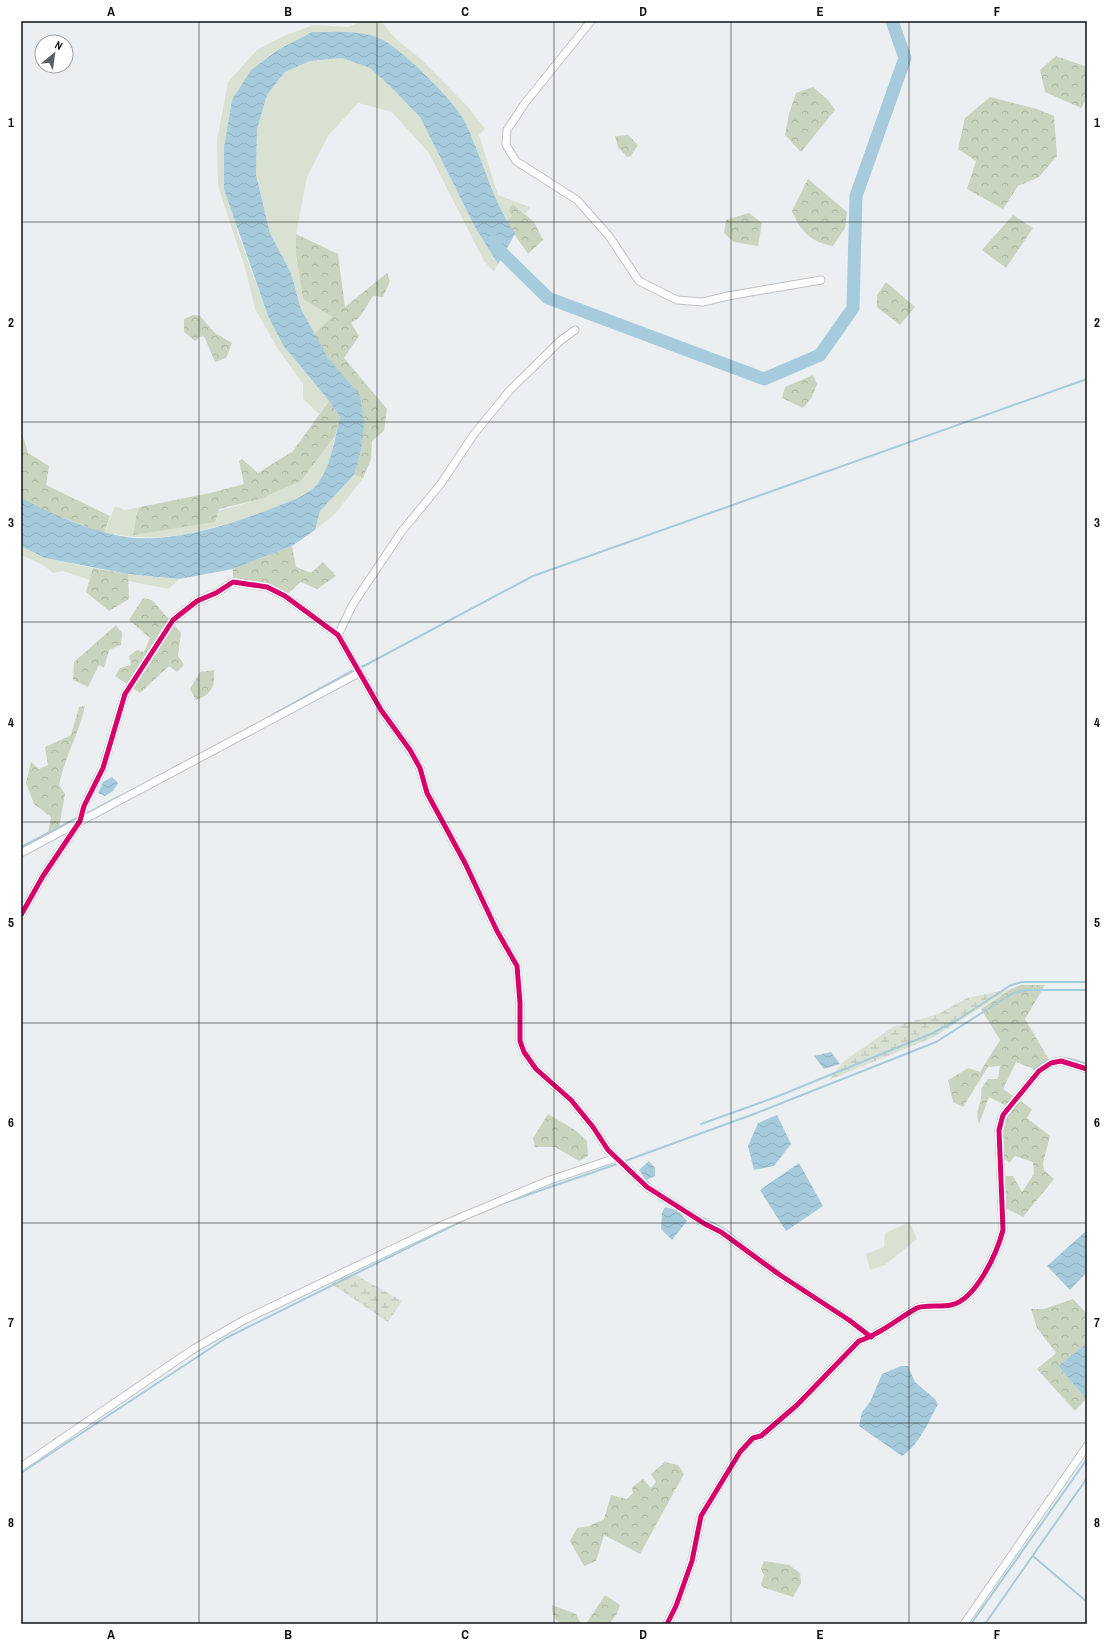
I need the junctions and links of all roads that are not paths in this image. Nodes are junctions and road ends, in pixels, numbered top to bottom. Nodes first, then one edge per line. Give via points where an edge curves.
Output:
1 (590, 21) edge
2 (821, 280) dead end
3 (575, 330) dead end
4 (338, 635) junction
5 (359, 673) junction
6 (80, 821) junction
7 (21, 853) edge
8 (21, 915) edge
9 (1087, 1069) edge
10 (616, 1158) junction
11 (871, 1337) junction
12 (1087, 1446) edge
13 (21, 1467) edge
14 (667, 1624) edge
15 (964, 1624) edge

1 - 2 street via 525,103 507,130 506,145 516,161 577,200 609,236 639,281 676,300 703,302
3 - 4 street via 560,341 510,390 474,434 440,485 402,531 353,604
4 - 5 street
4 - 6 street via 285,596 267,587 233,582 197,601 173,620 125,694 103,768 84,806
5 - 6 street
5 - 10 street via 420,768 427,794 517,966 520,1041 524,1052 536,1069 571,1100
6 - 7 street
6 - 8 street via 43,876
9 - 11 street via 1060,1061 1051,1063 1039,1071 1003,1115 1000,1130 1003,1230 999,1246 972,1292 962,1301 952,1305 919,1307
10 - 11 street via 647,1187 721,1232
10 - 13 street via 550,1180 445,1224 244,1320 192,1350
11 - 14 street via 859,1341 797,1405 740,1452 701,1516 692,1561
12 - 15 street

